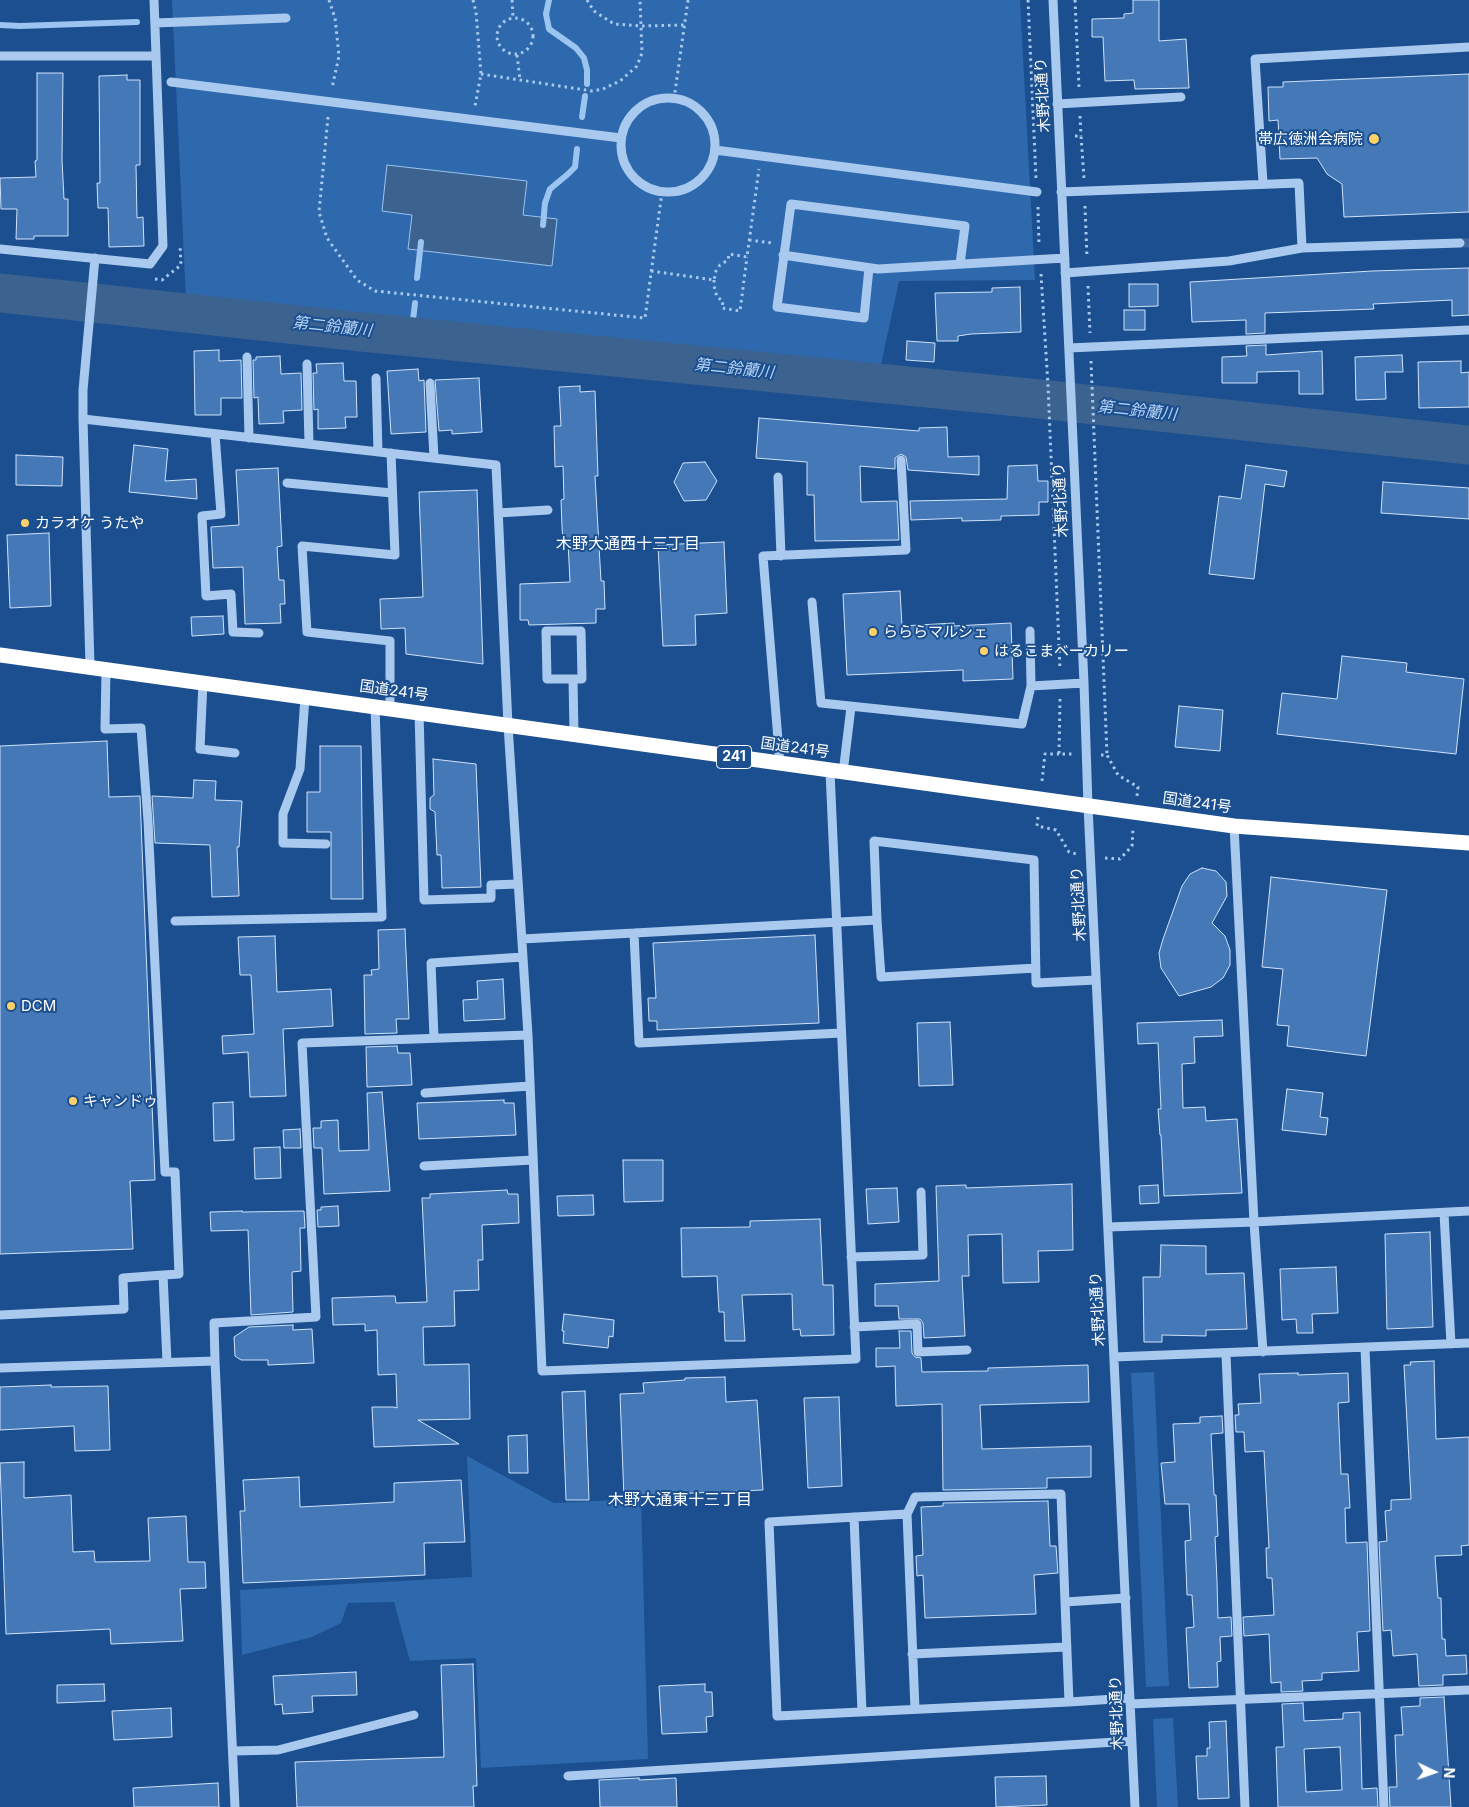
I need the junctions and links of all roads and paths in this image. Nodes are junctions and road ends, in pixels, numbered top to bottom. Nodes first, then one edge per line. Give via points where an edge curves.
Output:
1 (154, 0) edge
2 (328, 0) edge
3 (473, 0) edge
4 (512, 0) edge
5 (587, 0) edge
6 (640, 0) edge
7 (688, 0) edge
8 (1053, 0) edge
9 (1075, 0) edge
10 (513, 17) junction
11 (286, 18) dead end
12 (155, 23) junction
13 (686, 25) junction
14 (642, 26) junction
15 (1469, 47) edge
16 (518, 55) junction
17 (0, 56) edge
18 (156, 56) junction
19 (481, 74) junction
20 (520, 80) junction
21 (171, 82) dead end
22 (1181, 98) dead end
23 (674, 99) junction
24 (330, 102) junction
25 (1080, 103) junction
26 (1057, 104) junction
27 (473, 119) junction
28 (1081, 136) junction
29 (1059, 137) junction
30 (621, 138) junction
31 (1034, 138) dead end
32 (715, 150) junction
33 (760, 156) junction
34 (1263, 183) junction
35 (1085, 190) junction
36 (662, 192) junction
37 (1037, 192) dead end
38 (1061, 192) junction
39 (749, 240) junction
40 (1460, 243) tunnel mouth
41 (785, 245) junction
42 (1302, 248) junction
43 (0, 249) edge
44 (783, 256) junction
45 (747, 257) junction
46 (95, 258) junction
47 (1065, 258) junction
48 (960, 264) junction
49 (869, 268) junction
50 (651, 271) junction
51 (1088, 272) junction
52 (1065, 273) junction
53 (714, 280) junction
54 (1469, 330) edge
55 (1090, 347) junction
56 (1069, 348) junction
57 (248, 356) dead end
58 (307, 364) dead end
59 (376, 378) dead end
60 (430, 383) dead end
61 (1048, 385) dead end
62 (83, 419) junction
63 (1049, 428) dead end
64 (216, 434) junction
65 (249, 438) junction
66 (310, 444) junction
67 (378, 452) junction
68 (391, 453) junction
69 (434, 458) junction
70 (901, 460) dead end
71 (778, 477) dead end
72 (287, 483) dead end
73 (392, 493) junction
74 (548, 510) dead end
75 (498, 513) junction
76 (781, 556) junction
77 (812, 602) dead end
78 (1030, 630) dead end
79 (260, 633) dead end
80 (0, 655) edge
81 (90, 666) junction
82 (106, 669) junction
83 (573, 679) junction
84 (203, 682) junction
85 (1084, 683) junction
86 (1031, 686) junction
87 (305, 697) junction
88 (375, 706) junction
89 (851, 707) junction
90 (390, 708) junction
91 (419, 712) junction
92 (508, 725) junction
93 (574, 734) junction
94 (235, 753) dead end
95 (1107, 755) dead end
96 (780, 764) junction
97 (836, 772) junction
98 (1088, 806) junction
99 (1234, 826) junction
100 (1469, 843) edge
101 (326, 844) dead end
102 (518, 884) junction
103 (877, 920) junction
104 (174, 921) dead end
105 (837, 923) junction
106 (634, 933) junction
107 (522, 939) junction
108 (523, 957) junction
109 (1036, 968) junction
110 (1096, 980) junction
111 (842, 1033) junction
112 (528, 1035) junction
113 (434, 1038) junction
114 (530, 1086) junction
115 (425, 1093) dead end
116 (533, 1160) junction
117 (424, 1166) dead end
118 (921, 1192) dead end
119 (1469, 1212) edge
120 (1444, 1213) junction
121 (1254, 1222) junction
122 (1108, 1227) junction
123 (851, 1257) junction
124 (163, 1275) junction
125 (0, 1315) edge
126 (854, 1327) junction
127 (1469, 1343) edge
128 (1451, 1344) junction
129 (1365, 1348) junction
130 (967, 1350) dead end
131 (1263, 1352) junction
132 (1226, 1354) junction
133 (1114, 1357) junction
134 (214, 1361) junction
135 (167, 1362) junction
136 (0, 1368) edge
137 (906, 1514) junction
138 (854, 1517) junction
139 (1126, 1598) junction
140 (1065, 1602) junction
141 (1067, 1646) junction
142 (912, 1654) junction
143 (1469, 1690) edge
144 (1379, 1694) junction
145 (1240, 1700) junction
146 (1130, 1701) junction
147 (1068, 1702) junction
148 (914, 1709) junction
149 (862, 1712) junction
150 (414, 1715) dead end
151 (1132, 1741) junction
152 (233, 1751) junction
153 (568, 1776) dead end
154 (235, 1807) edge
155 (1135, 1807) edge
156 (1245, 1807) edge
157 (1384, 1807) edge

1 - 12 street
2 - 24 path via 335,18 339,56
3 - 19 path
4 - 10 path
5 - 14 path via 594,12 614,24
6 - 14 path
7 - 13 path
8 - 26 street, 木野北通り
9 - 25 path
10 - 16 path via 522,18 533,30 531,46
10 - 16 path via 500,26 498,42 502,50
11 - 12 street
12 - 18 street
13 - 14 path
13 - 23 path
14 - 20 path via 642,54 637,66 620,81 603,89
15 - 34 street via 1254,59
16 - 20 path
17 - 18 street
18 - 46 street via 163,246 150,264
19 - 20 path
19 - 27 path
21 - 24 street
22 - 25 street
23 - 30 street via 650,101 637,110 626,122
23 - 32 street via 696,107 707,119 714,134
24 - 27 street
24 - 50 path via 320,212 327,238 357,280 375,291 645,318
25 - 26 street
25 - 28 path
26 - 29 street, 木野北通り
27 - 30 street
28 - 29 path
28 - 35 path
29 - 31 path
29 - 38 street, 木野北通り
30 - 36 street via 622,156 630,173 644,186
32 - 33 street
32 - 36 street via 709,168 697,182 680,191
33 - 37 street
33 - 39 path
34 - 35 street
34 - 42 street via 1298,182
35 - 38 street
35 - 51 path
36 - 50 path
38 - 47 street, 木野北通り
39 - 41 path
39 - 45 path
40 - 42 street
41 - 44 street
41 - 48 street via 791,204 965,226
42 - 51 street via 1228,262
43 - 46 street
44 - 49 street
44 - 49 street via 777,307 864,318
45 - 53 path via 729,254 728,260 716,271
45 - 53 path via 740,311 722,308 723,301 717,297
46 - 62 street
47 - 48 street
47 - 52 street, 木野北通り
48 - 49 street
50 - 53 path
51 - 52 street
51 - 55 path
52 - 56 street, 木野北通り
54 - 55 street
55 - 56 street
55 - 95 path
56 - 85 street, 木野北通り
57 - 65 street
58 - 66 street
59 - 67 street
60 - 69 street
61 - 63 path
62 - 64 street
62 - 81 street
64 - 65 street
64 - 79 street via 221,514 202,516 206,596 232,594 233,632
65 - 66 street
66 - 67 street
67 - 68 street
68 - 69 street
68 - 73 street
69 - 75 street via 496,465
70 - 76 street via 906,550
71 - 76 street
72 - 73 street
73 - 90 street via 395,555 302,546 308,632 390,641
74 - 75 street
75 - 92 street
76 - 96 street via 763,556
77 - 89 street via 821,704
78 - 86 street
80 - 81 highway, 国道241号 / 241
81 - 82 highway, 国道241号 / 241
82 - 84 highway, 国道241号 / 241
82 - 124 street via 105,728 141,728 165,1172 175,1172 179,1274
83 - 83 street via 582,679 581,631 546,632 547,679
83 - 93 street
84 - 87 highway, 国道241号 / 241
84 - 94 street via 200,749
85 - 86 street
85 - 98 street, 木野北通り
86 - 89 street via 1022,724
87 - 88 highway, 国道241号 / 241
87 - 101 street via 300,769 283,814 283,843
88 - 90 highway, 国道241号 / 241
88 - 104 street via 382,917
89 - 97 street
90 - 91 highway, 国道241号 / 241
91 - 92 highway, 国道241号 / 241
91 - 102 street via 424,900 491,898 491,885
92 - 93 highway, 国道241号 / 241
92 - 102 street
93 - 96 highway, 国道241号 / 241
96 - 97 highway, 国道241号 / 241
97 - 98 highway, 国道241号 / 241
97 - 105 street
98 - 99 highway, 国道241号 / 241
98 - 110 street, 木野北通り
99 - 100 highway, 国道241号 / 241
99 - 121 street
102 - 107 street
103 - 105 street
103 - 109 street via 881,977
103 - 109 street via 874,841 1034,860
105 - 106 street
105 - 111 street
106 - 107 street
106 - 111 street via 639,1043
107 - 108 street
108 - 112 street
108 - 113 street via 431,963
109 - 110 street via 1036,983
110 - 122 street, 木野北通り
111 - 123 street
112 - 113 street
112 - 114 street
113 - 134 street via 302,1043 316,1317 214,1323
114 - 115 street
114 - 116 street
116 - 117 street
116 - 126 street via 542,1371 856,1358
118 - 123 street via 923,1255
119 - 120 street
120 - 121 street
120 - 128 street
121 - 122 street
121 - 131 street
122 - 133 street, 木野北通り
123 - 126 street
124 - 125 street via 122,1278 124,1309
124 - 135 street
126 - 130 street via 917,1324 918,1352
127 - 128 street
128 - 129 street
129 - 131 street
129 - 144 street
131 - 132 street
132 - 133 street
132 - 145 street
133 - 139 street, 木野北通り
134 - 135 street
134 - 152 street
135 - 136 street
137 - 138 street
137 - 140 street via 914,1497 1061,1494
137 - 142 street
138 - 149 street
138 - 149 street via 769,1522 769,1531 777,1716
139 - 140 street
139 - 146 street, 木野北通り
140 - 141 street
141 - 142 street
141 - 147 street
142 - 148 street
143 - 144 street
144 - 145 street
144 - 157 street
145 - 146 street
145 - 156 street
146 - 147 street
146 - 151 street, 木野北通り
147 - 148 street
148 - 149 street
150 - 152 street via 278,1750
151 - 153 street
151 - 155 street, 木野北通り
152 - 154 street

